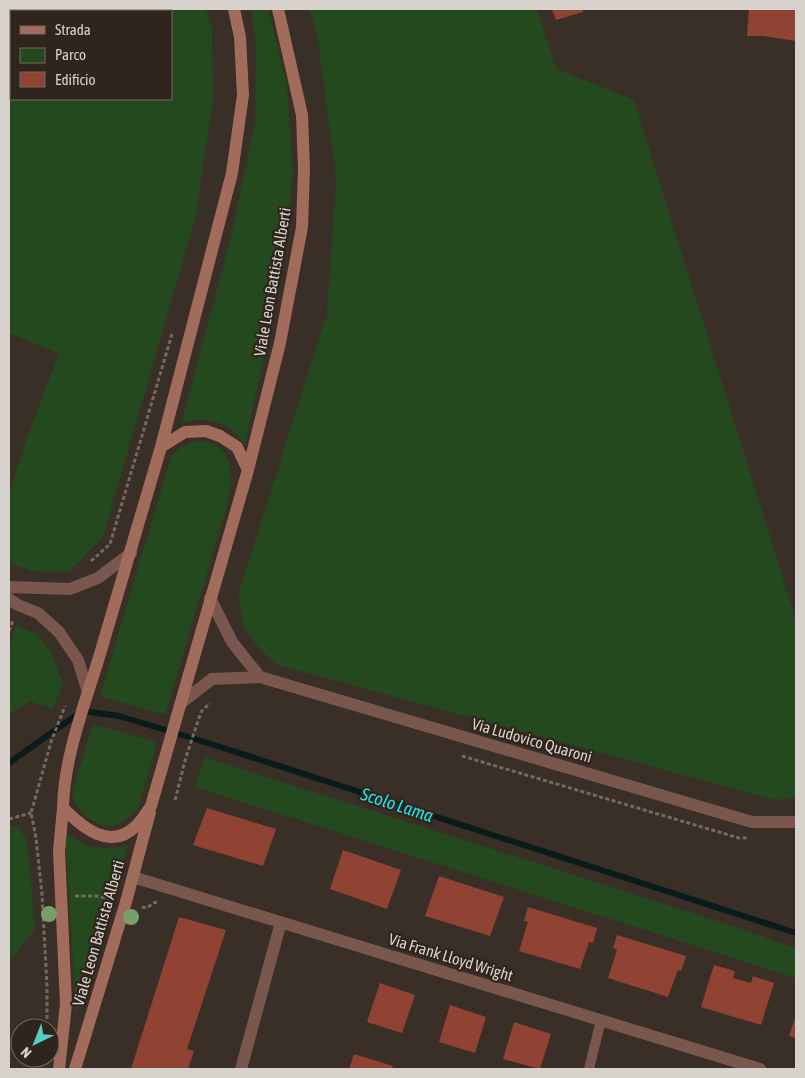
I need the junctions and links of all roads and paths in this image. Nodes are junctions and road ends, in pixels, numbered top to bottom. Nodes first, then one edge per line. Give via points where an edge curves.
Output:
1 (234, 9) edge
2 (278, 9) edge
3 (172, 334) dead end
4 (161, 447) junction
5 (248, 470) junction
6 (131, 553) junction
7 (90, 562) dead end
8 (9, 587) edge
9 (210, 598) junction
10 (9, 599) edge
11 (13, 617) dead end
12 (9, 631) edge
13 (260, 677) junction
14 (88, 692) junction
15 (68, 698) dead end
16 (214, 699) dead end
17 (181, 703) junction
18 (456, 754) dead end
19 (175, 800) dead end
20 (151, 806) junction
21 (63, 808) junction
22 (31, 813) junction
23 (9, 819) edge
24 (796, 822) edge
25 (748, 838) dead end
26 (133, 876) junction
27 (73, 896) dead end
28 (110, 899) dead end
29 (161, 902) dead end
30 (135, 904) dead end
31 (281, 922) junction
32 (46, 1018) edge
33 (601, 1020) junction
34 (59, 1069) edge
35 (75, 1069) edge
36 (241, 1069) edge
37 (589, 1069) edge
38 (760, 1069) edge

1 - 4 main road via 240,37 243,95 232,172
2 - 5 main road, Viale Leon Battista Alberti via 302,115 302,227 280,343
3 - 7 path via 110,544
4 - 5 main road via 185,432 206,431 237,448
4 - 6 main road
5 - 9 main road, Viale Leon Battista Alberti
6 - 8 street via 98,578 70,589
6 - 14 main road
9 - 13 street via 232,642
9 - 17 main road, Viale Leon Battista Alberti
10 - 14 street via 38,613 59,632 78,660
11 - 12 path
13 - 17 street, Via Ludovico Quaroni via 212,679
13 - 24 street, Via Ludovico Quaroni via 752,822
14 - 21 main road, Viale Leon Battista Alberti via 63,789
15 - 22 path via 51,742
16 - 19 path via 202,712
17 - 20 main road, Viale Leon Battista Alberti
18 - 25 path
20 - 21 main road via 136,826 120,836 98,835
20 - 26 main road, Viale Leon Battista Alberti
21 - 34 main road, Viale Leon Battista Alberti via 58,851 66,1004
22 - 23 path
22 - 32 path via 42,894
26 - 31 street, Via Frank Lloyd Wright
26 - 35 main road, Viale Leon Battista Alberti
27 - 28 path
29 - 30 path via 147,908
31 - 33 street, Via Frank Lloyd Wright
31 - 36 street
33 - 37 lane
33 - 38 street, Via Frank Lloyd Wright

